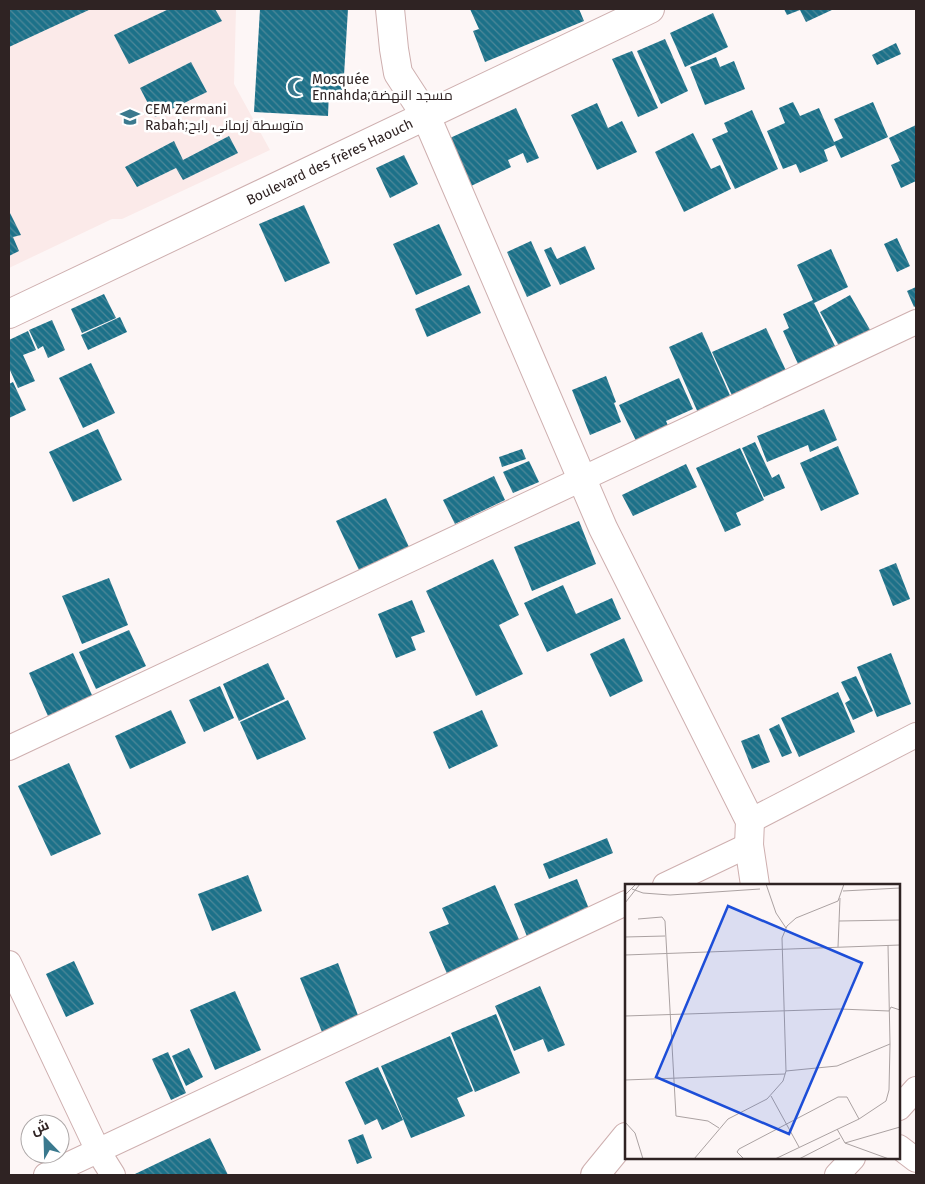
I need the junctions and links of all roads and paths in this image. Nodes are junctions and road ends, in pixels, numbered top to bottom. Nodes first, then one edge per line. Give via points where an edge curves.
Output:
1 (390, 9) edge
2 (650, 9) edge
3 (426, 116) junction
4 (9, 314) edge
5 (916, 322) edge
6 (582, 480) junction
7 (916, 735) edge
8 (9, 748) edge
9 (749, 833) junction
10 (666, 884) edge
11 (754, 884) edge
12 (625, 903) edge
13 (9, 963) edge
14 (916, 1089) edge
15 (900, 1107) edge
16 (625, 1139) edge
17 (900, 1148) edge
18 (98, 1151) junction
19 (852, 1159) edge
20 (916, 1160) edge
21 (46, 1175) edge
22 (113, 1175) edge
23 (595, 1175) edge
24 (837, 1175) edge

1 - 3 main road via 398,73
2 - 3 main road, Boulevard des frères Haouch
3 - 4 main road, Boulevard des frères Haouch
3 - 6 main road
5 - 6 street
6 - 8 street
6 - 9 main road
7 - 9 street
9 - 10 street
9 - 11 main road
12 - 18 street
13 - 18 street
14 - 15 street
16 - 23 main road
17 - 20 street
18 - 21 street
18 - 22 street
19 - 24 street

